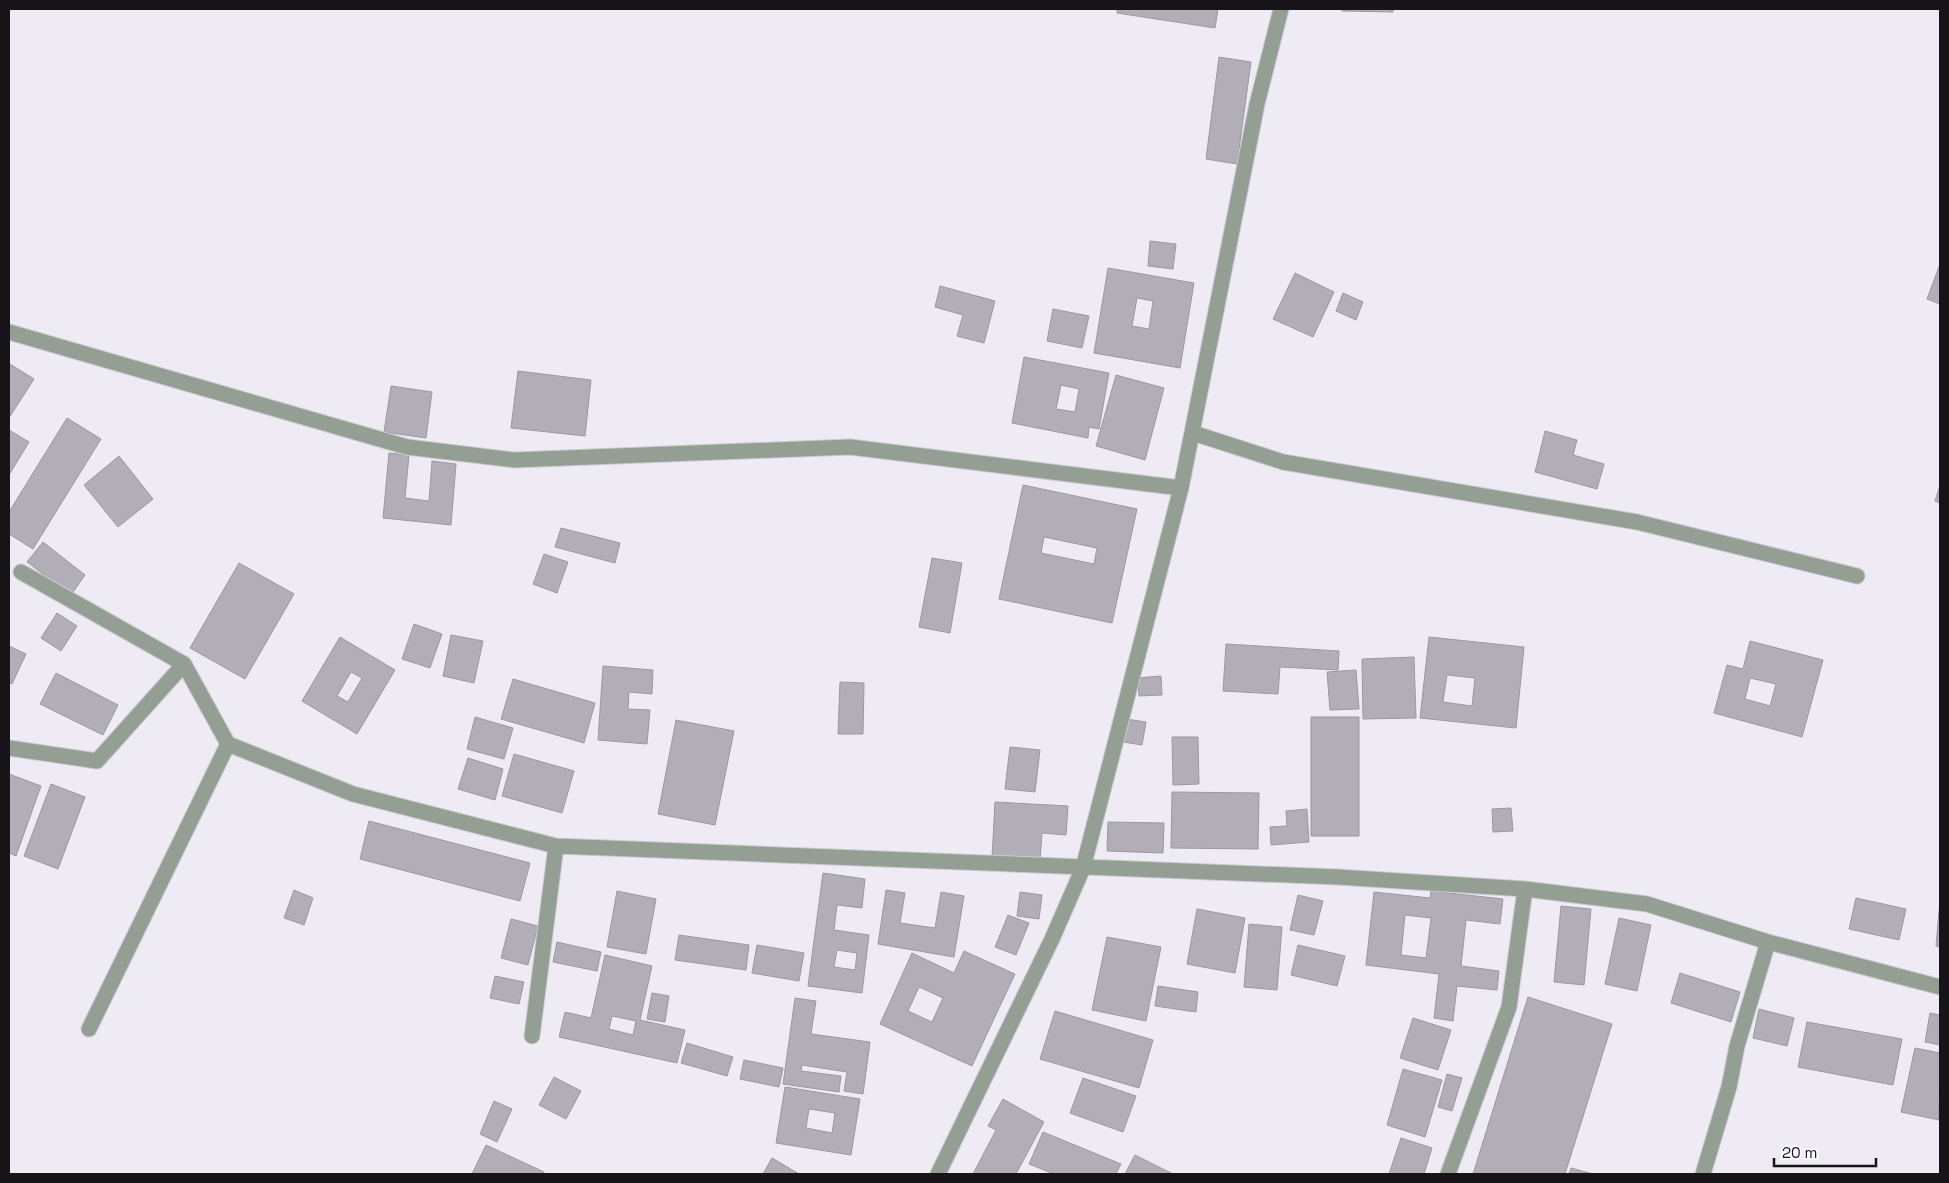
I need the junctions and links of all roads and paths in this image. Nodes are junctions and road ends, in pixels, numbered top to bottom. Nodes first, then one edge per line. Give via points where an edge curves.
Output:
1 (1281, 9) edge
2 (9, 332) edge
3 (1193, 433) junction
4 (1181, 488) junction
5 (21, 572) dead end
6 (1857, 576) dead end
7 (184, 664) junction
8 (228, 744) junction
9 (9, 748) edge
10 (556, 846) junction
11 (1083, 868) junction
12 (1526, 889) junction
13 (1768, 942) junction
14 (1940, 988) edge
15 (89, 1029) dead end
16 (532, 1036) dead end
17 (938, 1174) edge
18 (1448, 1174) edge
19 (1703, 1174) edge

1 - 3 street via 1257,104
2 - 4 street via 407,447 514,460 850,446
3 - 4 street
3 - 6 street via 1283,462 1637,522
4 - 11 street
5 - 7 street
7 - 8 street
7 - 9 street via 97,761
8 - 10 street via 353,794
8 - 15 street
10 - 11 street
10 - 16 street
11 - 12 street via 1338,877
11 - 17 street
12 - 13 street via 1647,904
12 - 18 street via 1509,1007
13 - 14 street
13 - 19 street

